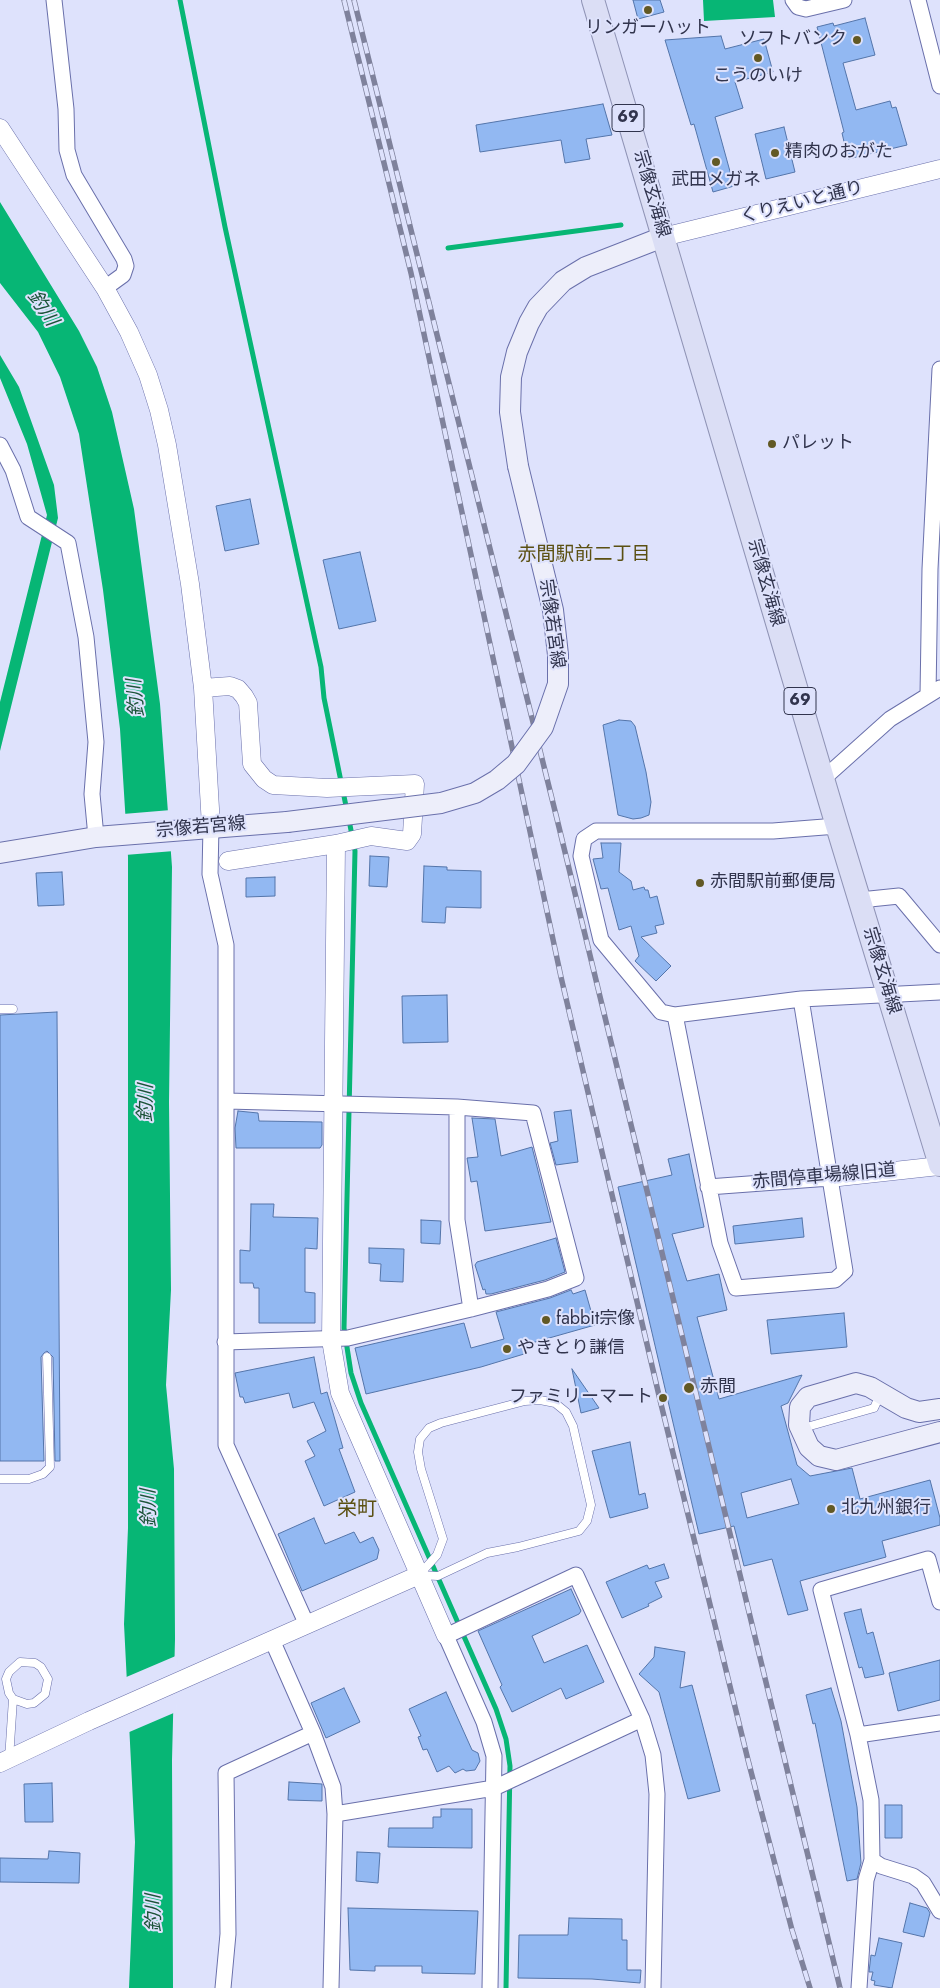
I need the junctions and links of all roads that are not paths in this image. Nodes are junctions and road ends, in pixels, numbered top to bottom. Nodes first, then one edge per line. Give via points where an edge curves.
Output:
1 (54, 0) edge
2 (593, 0) edge
3 (793, 0) edge
4 (844, 0) edge
5 (918, 0) edge
6 (940, 86) edge
7 (0, 128) edge
8 (940, 169) edge
9 (663, 237) junction
10 (105, 288) junction
11 (940, 370) edge
12 (0, 445) edge
13 (203, 688) junction
14 (934, 692) edge
15 (823, 779) junction
16 (837, 826) junction
17 (202, 827) junction
18 (99, 836) junction
19 (336, 844) junction
20 (0, 853) edge
21 (228, 861) dead end
22 (860, 900) junction
23 (940, 945) edge
24 (940, 992) edge
25 (889, 996) junction
26 (801, 1000) junction
27 (0, 1009) edge
28 (12, 1009) dead end
29 (675, 1015) junction
30 (227, 1101) junction
31 (332, 1105) junction
32 (457, 1107) junction
33 (940, 1165) edge
34 (830, 1178) junction
35 (708, 1187) junction
36 (471, 1309) junction
37 (330, 1340) junction
38 (225, 1342) junction
39 (47, 1356) dead end
40 (881, 1393) junction
41 (940, 1409) edge
42 (800, 1429) junction
43 (940, 1432) edge
44 (0, 1479) edge
45 (419, 1576) junction
46 (940, 1602) edge
47 (308, 1625) junction
48 (446, 1636) junction
49 (272, 1640) junction
50 (13, 1699) junction
51 (642, 1719) junction
52 (940, 1723) edge
53 (313, 1733) junction
54 (858, 1736) junction
55 (5, 1761) edge
56 (494, 1788) junction
57 (335, 1814) junction
58 (872, 1860) junction
59 (940, 1911) edge
60 (223, 1988) edge
61 (331, 1988) edge
62 (490, 1988) edge
63 (653, 1988) edge
64 (859, 1988) edge

1 - 10 street via 66,109 67,150 74,175 126,266 123,275
2 - 9 main road, 宗像玄海線 / 69
3 - 4 street via 798,7 806,9
5 - 6 street
7 - 10 street
8 - 9 street, くりえいと通り
9 - 15 main road, 宗像玄海線 / 69
9 - 17 main road, 宗像若宮線, bridge via 586,266 563,281 538,307 517,352 511,377 510,412 518,466 553,610 558,684 543,727 516,764 475,792 441,803 287,822
10 - 13 street via 148,375 168,445
11 - 14 street via 930,569
12 - 18 street via 13,470 28,517 68,543 86,637 96,742 92,794
13 - 17 street
13 - 19 street via 230,686 244,696 248,703 252,764 273,785 327,788 415,784 412,834 407,840 370,836
14 - 15 street via 890,719
15 - 16 main road, 宗像玄海線 / 69
16 - 22 main road, 宗像玄海線 / 69
16 - 29 street via 773,831 596,831 584,839 581,856 601,940 661,1012
17 - 18 main road, 宗像若宮線
17 - 30 street via 226,945
18 - 20 main road, 宗像若宮線
19 - 21 street
19 - 31 street
22 - 23 street via 899,896
22 - 25 main road, 宗像玄海線 / 69
24 - 25 street
25 - 26 street
25 - 33 main road, 宗像玄海線 / 69
26 - 29 street
26 - 34 street
27 - 28 lane
29 - 35 street
30 - 31 street
30 - 38 street
31 - 32 street
31 - 37 street
32 - 36 street via 458,1220
32 - 36 street via 533,1113 576,1278
33 - 34 street, 赤間停車場線旧道
34 - 35 street, 赤間停車場線旧道
34 - 35 street via 845,1271 836,1280 736,1288 720,1243
36 - 37 street
37 - 38 street
37 - 45 street via 340,1393
38 - 47 street via 226,1445
39 - 44 lane via 50,1467 43,1474 29,1479
40 - 41 main road via 919,1412
40 - 42 lane via 874,1408
40 - 42 main road via 856,1383 821,1391 808,1397 800,1406
42 - 43 main road via 809,1448 819,1456 836,1460
45 - 45 lane via 436,1555 443,1539 418,1452 420,1439 429,1428 524,1401 554,1403 566,1412 573,1426 592,1505 587,1521 578,1530 487,1553 438,1576
45 - 47 street
45 - 48 street
46 - 54 street via 928,1559 821,1590
47 - 49 street
48 - 51 street via 576,1575
48 - 56 street via 484,1722 494,1756
49 - 53 street
49 - 55 street
50 - 50 lane via 6,1686 9,1672 20,1662 35,1663 41,1667 48,1679 45,1694 27,1704
50 - 55 lane
51 - 56 street
51 - 63 street via 653,1755 657,1794
52 - 54 street
53 - 57 street via 333,1787
53 - 60 street via 226,1773 228,1934
54 - 58 street via 871,1800
56 - 57 street
56 - 62 street
57 - 61 street
58 - 59 street via 923,1883
58 - 64 street via 866,1880

